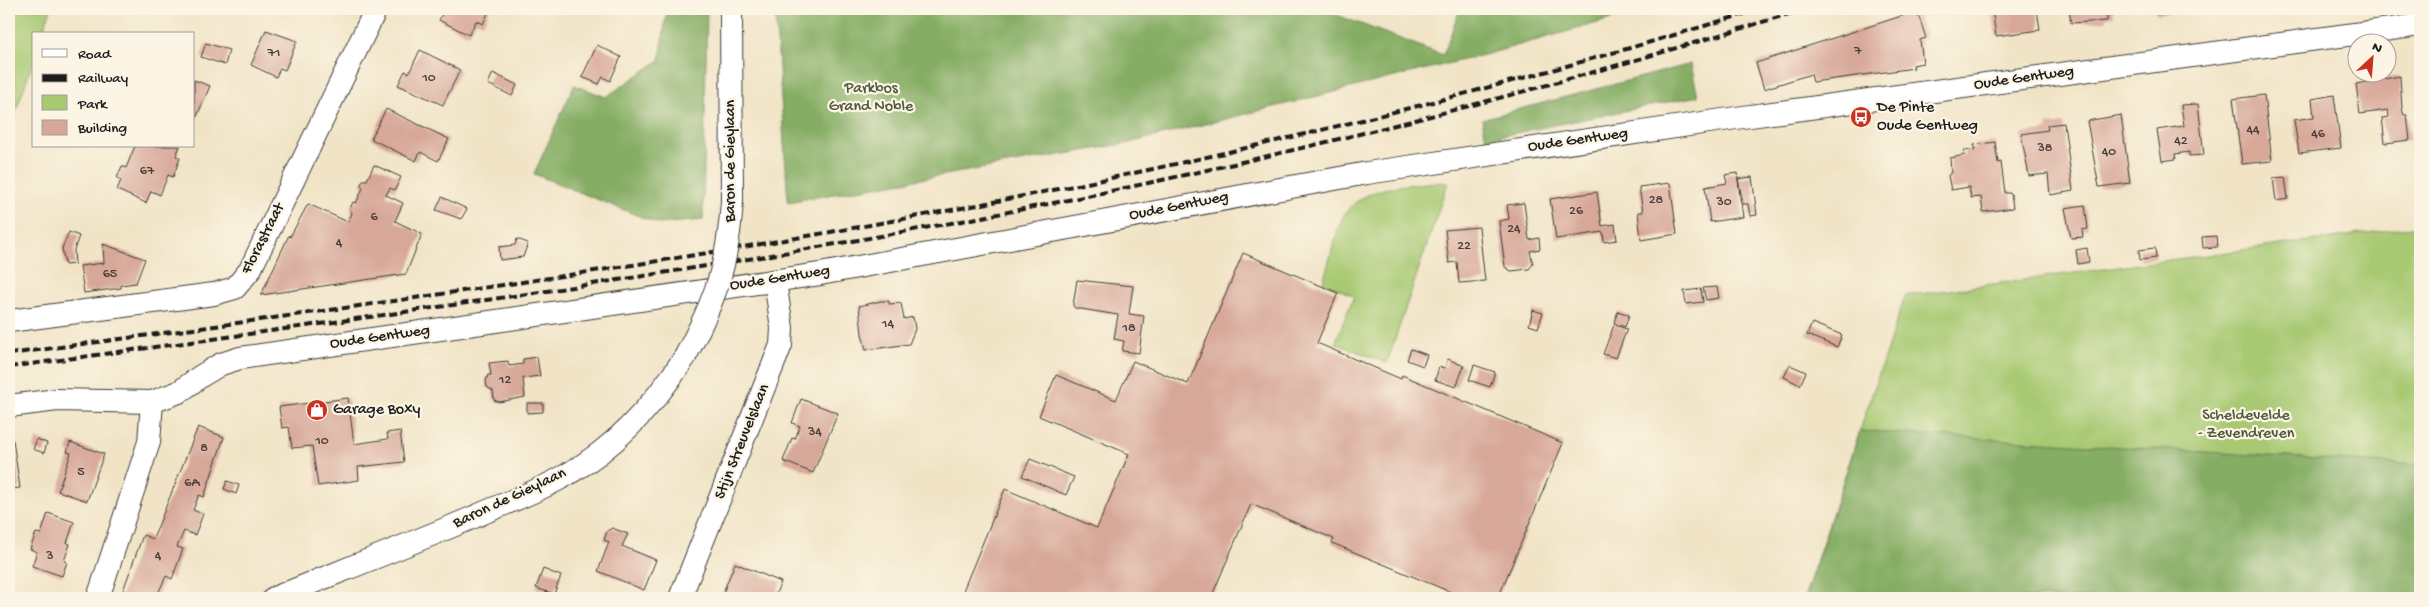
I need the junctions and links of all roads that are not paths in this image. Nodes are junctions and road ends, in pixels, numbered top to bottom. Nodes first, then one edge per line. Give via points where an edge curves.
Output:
1 (376, 9) edge
2 (731, 9) edge
3 (2420, 25) edge
4 (775, 281) junction
5 (9, 321) edge
6 (152, 402) junction
7 (9, 406) edge
8 (98, 598) edge
9 (274, 598) edge
10 (680, 598) edge

1 - 5 street, Florastraat via 250,270 235,288 214,294
2 - 9 street, Baron de Gieylaan, bridge via 730,236 722,272 702,323 684,357 654,400 624,431 568,474 448,528
3 - 4 street, Oude Gentweg via 1367,172
4 - 6 street, Oude Gentweg via 240,358 221,364 179,392
4 - 10 street, Stijn Streuvelslaan via 782,328 781,345
6 - 7 street via 57,400
6 - 8 street via 149,442

